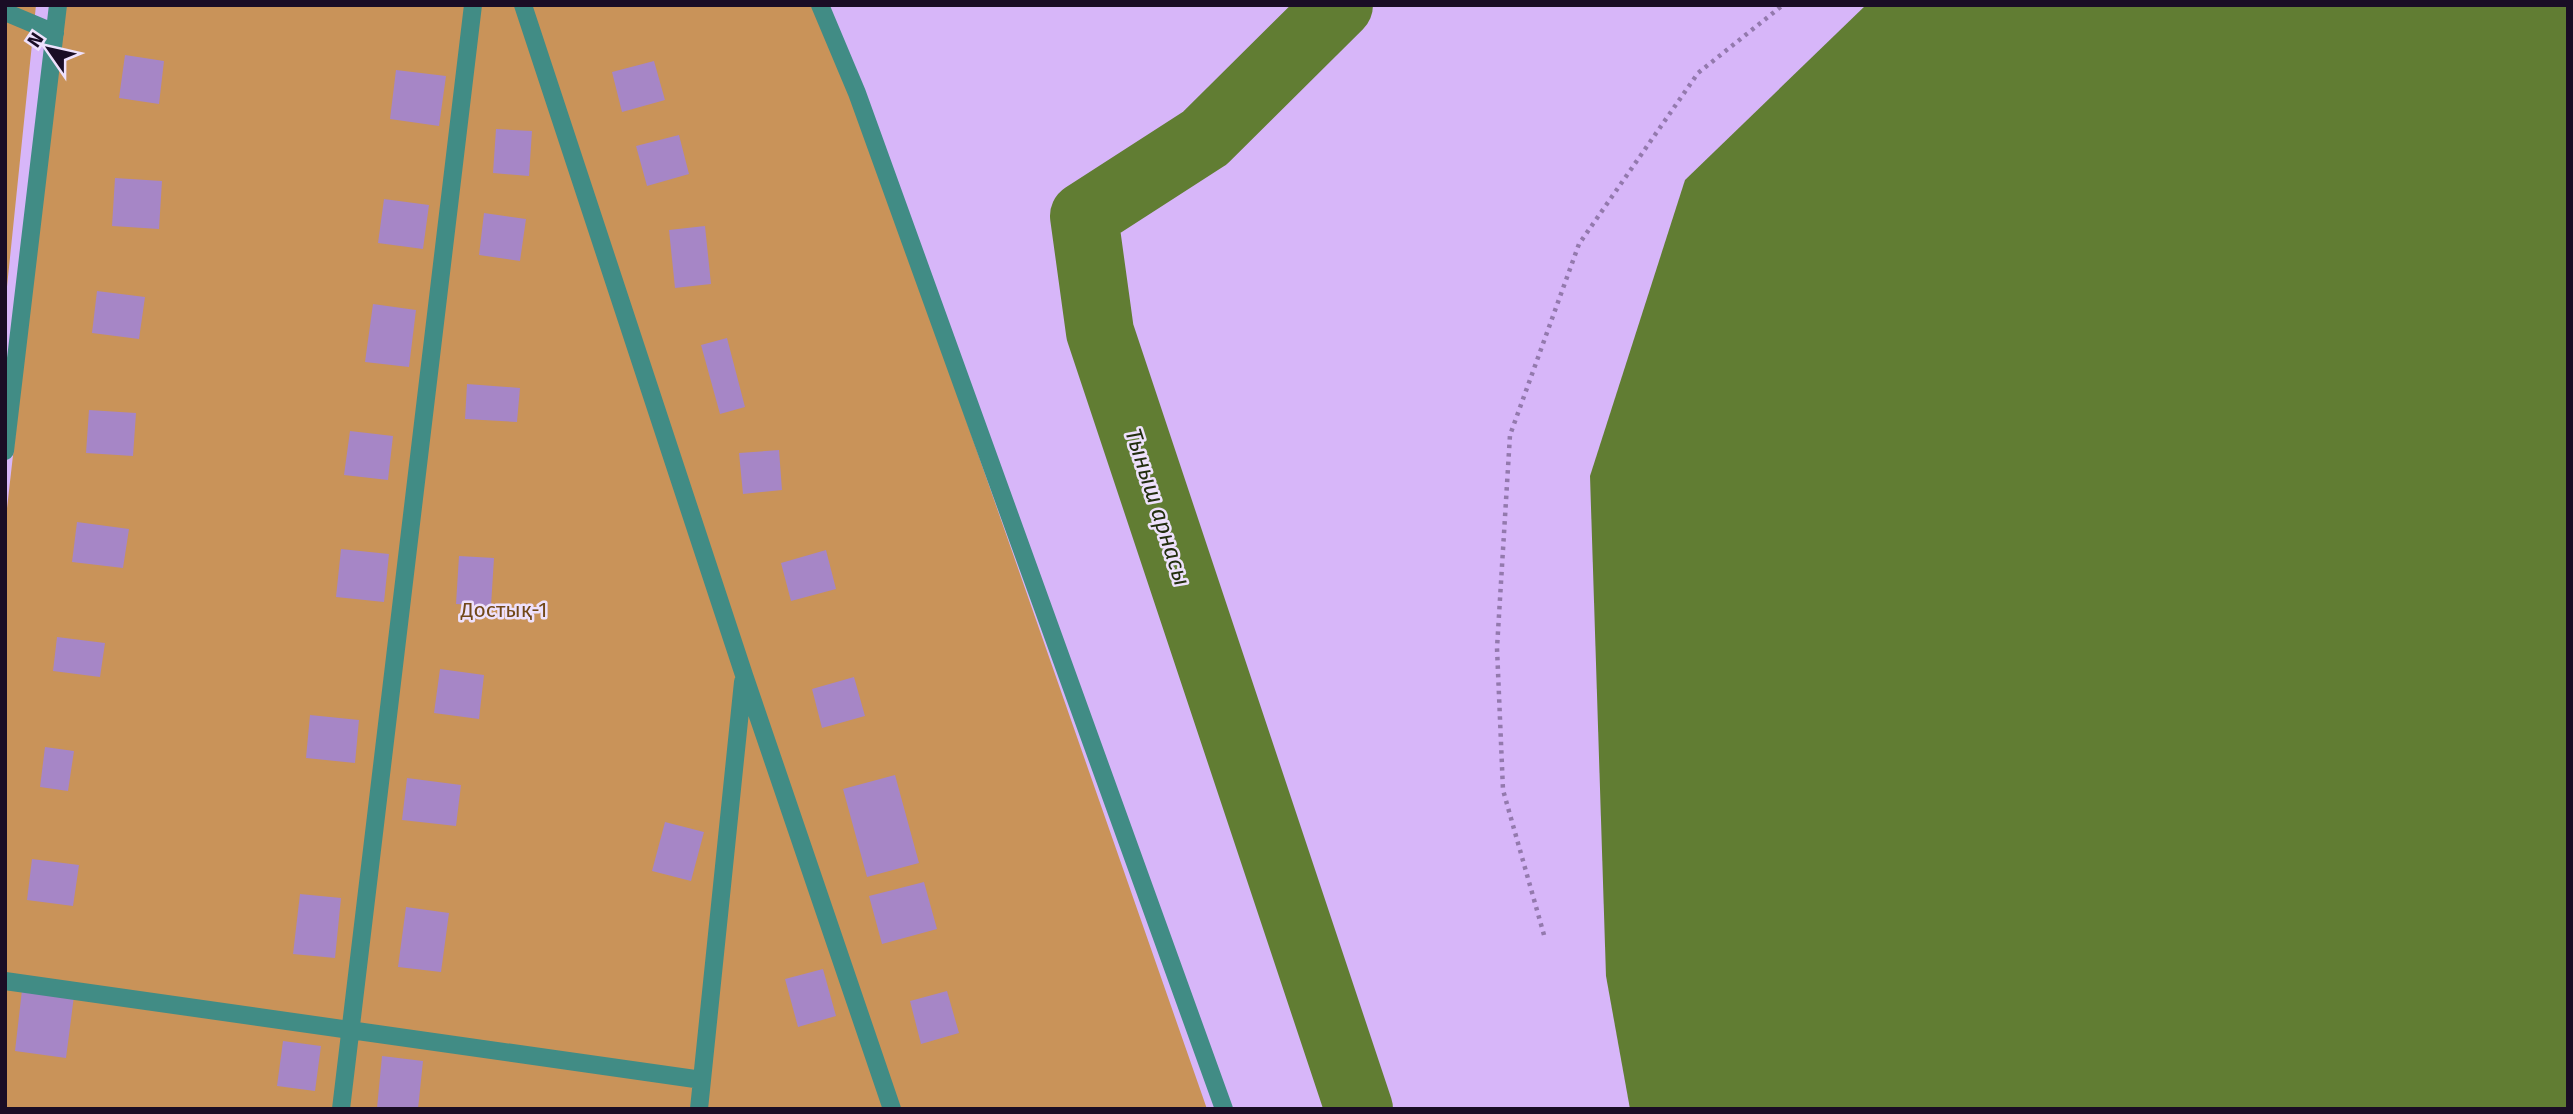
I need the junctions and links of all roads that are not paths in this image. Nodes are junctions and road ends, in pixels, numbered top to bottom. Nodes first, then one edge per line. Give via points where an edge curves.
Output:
1 (58, 5) edge
2 (473, 5) edge
3 (523, 5) edge
4 (821, 5) edge
5 (5, 12) edge
6 (55, 33) junction
7 (5, 451) edge
8 (744, 676) junction
9 (5, 981) edge
10 (350, 1031) junction
11 (702, 1080) junction
12 (341, 1109) edge
13 (699, 1109) edge
14 (892, 1109) edge
15 (1224, 1109) edge

1 - 6 street
2 - 10 street
3 - 8 street
4 - 15 street via 858,93
5 - 6 street
6 - 7 street
8 - 11 street
8 - 14 street
9 - 10 street
10 - 11 street
10 - 12 street
11 - 13 street

